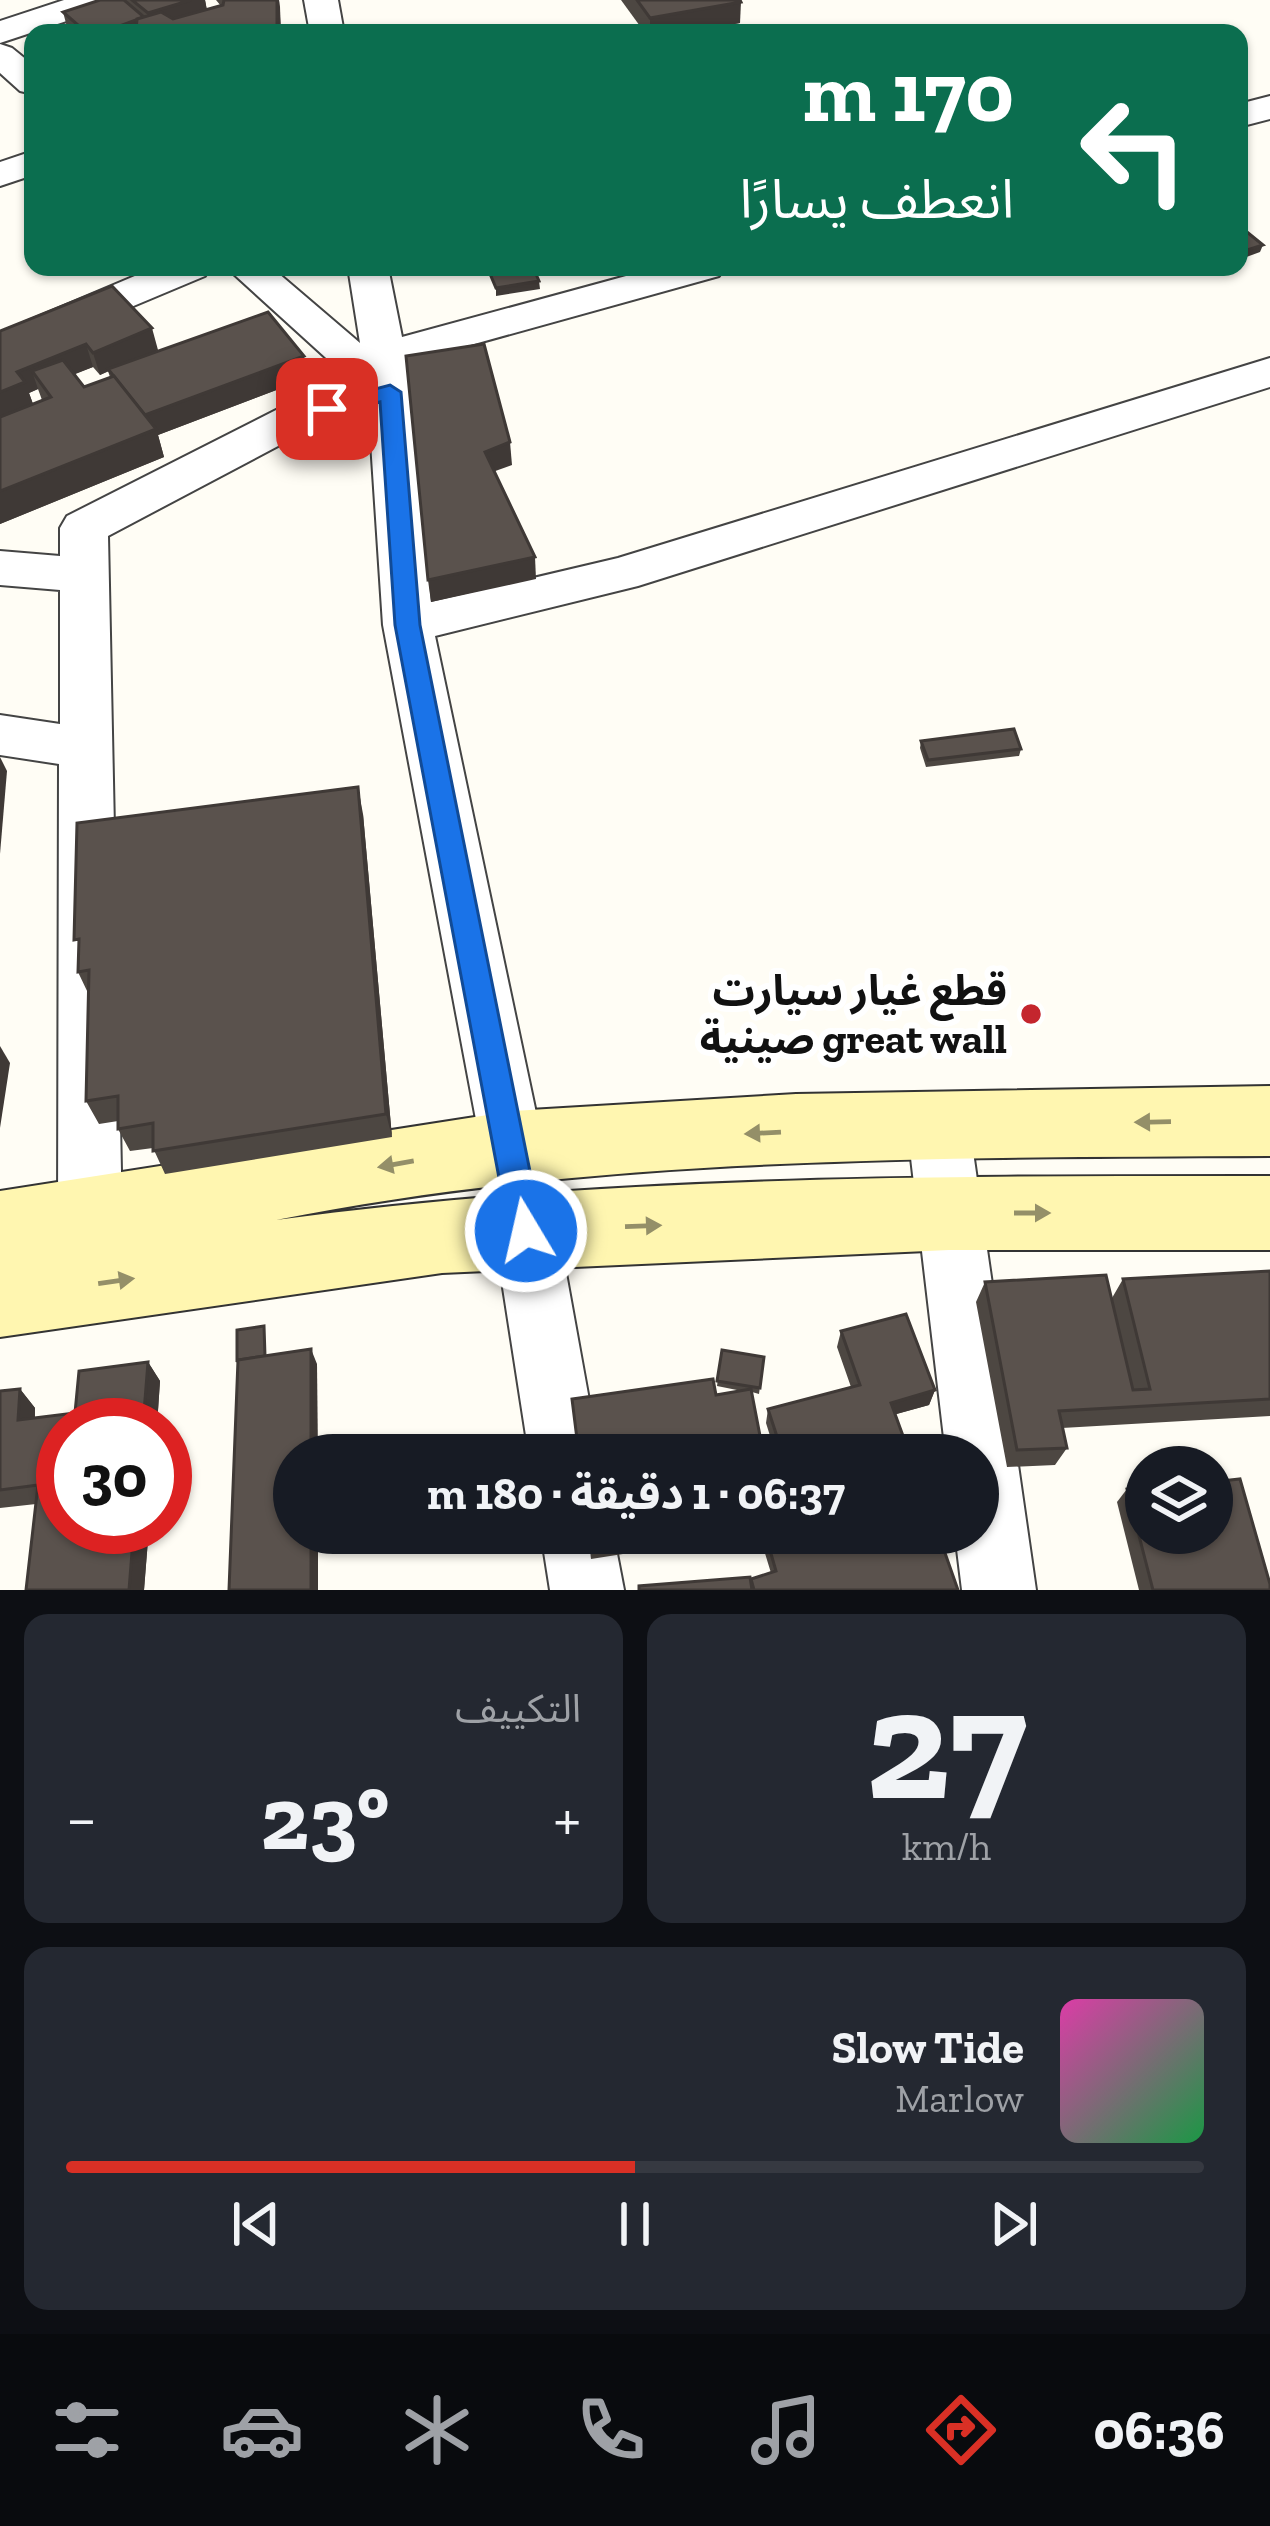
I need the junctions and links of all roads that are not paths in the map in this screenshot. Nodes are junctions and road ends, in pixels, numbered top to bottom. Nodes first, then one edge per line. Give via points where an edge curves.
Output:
1 (97, 0) edge
2 (26, 24) edge
3 (0, 55) edge
4 (24, 75) edge
5 (170, 276) edge
6 (257, 276) edge
7 (369, 276) edge
8 (677, 276) edge
9 (0, 349) edge
10 (377, 371) junction
11 (1270, 372) edge
12 (0, 568) edge
13 (84, 575) junction
14 (408, 625) junction
15 (0, 735) edge
16 (86, 748) junction
17 (1270, 1120) edge
18 (938, 1124) junction
19 (512, 1146) junction
20 (949, 1213) junction
21 (1270, 1213) edge
22 (90, 1220) junction
23 (0, 1229) edge
24 (526, 1231) junction
25 (0, 1298) edge
26 (560, 1434) edge
27 (581, 1554) edge
28 (587, 1590) edge
29 (999, 1590) edge

1 - 2 street
3 - 4 street
5 - 9 street
6 - 10 street
7 - 10 street
8 - 10 street
10 - 13 street via 84,529
10 - 14 street
11 - 14 street via 620,574
12 - 13 street
13 - 16 street
14 - 19 street
15 - 16 street
16 - 22 street
17 -> 18 street
18 -> 19 street
18 - 20 street
19 -> 22 street
19 - 24 street
20 -> 21 street
24 -> 20 street
20 - 29 street
22 - 23 street
25 -> 24 street via 442,1235
24 - 26 street
27 - 28 street

